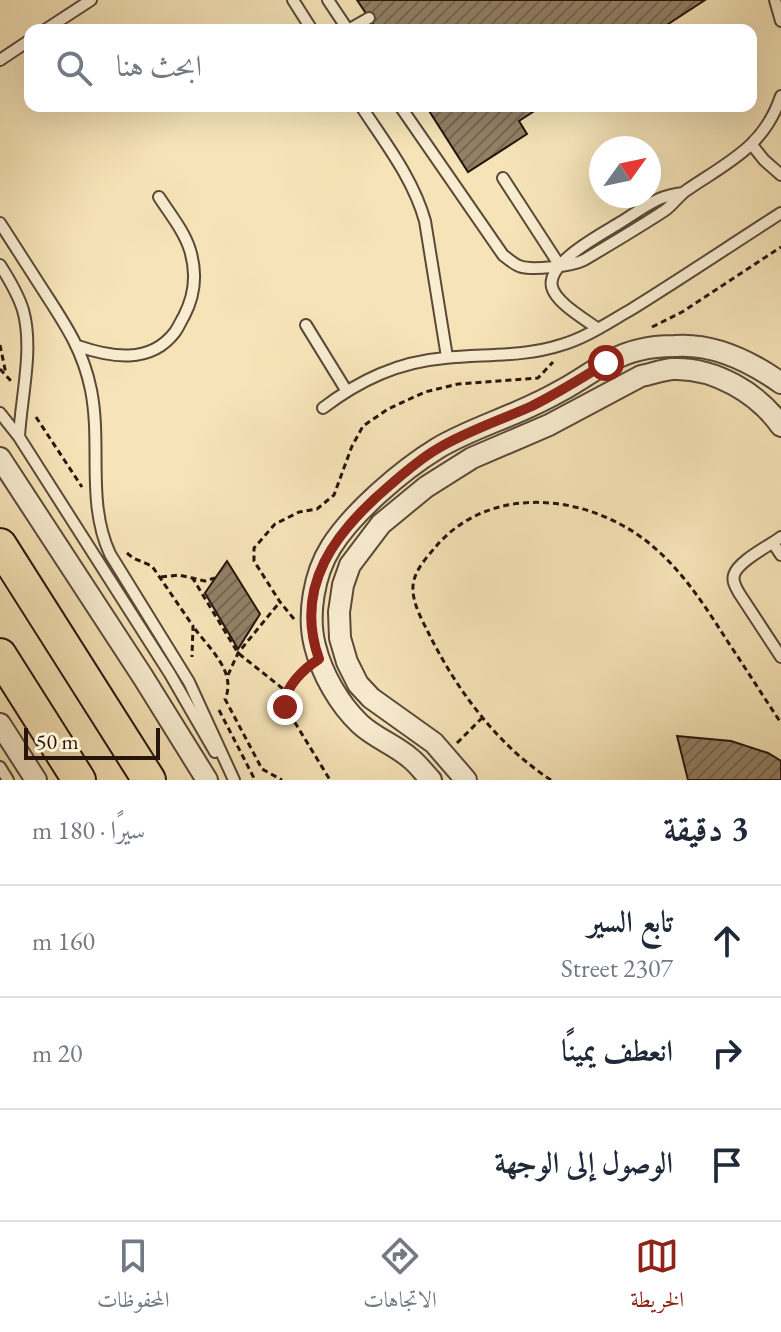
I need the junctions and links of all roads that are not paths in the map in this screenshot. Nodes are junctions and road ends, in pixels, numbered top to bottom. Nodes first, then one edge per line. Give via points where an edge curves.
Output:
1 (91, 0) edge
2 (293, 0) edge
3 (328, 0) edge
4 (776, 0) edge
5 (781, 9) edge
6 (369, 18) dead end
7 (781, 21) edge
8 (54, 24) edge
9 (308, 24) edge
10 (344, 24) edge
11 (358, 24) edge
12 (24, 44) edge
13 (0, 60) edge
14 (781, 96) edge
15 (365, 112) edge
16 (404, 112) edge
17 (752, 145) junction
18 (781, 175) edge
19 (503, 178) dead end
20 (159, 197) dead end
21 (781, 213) edge
22 (0, 223) edge
23 (0, 265) edge
24 (560, 266) junction
25 (306, 325) dead end
26 (598, 329) junction
27 (78, 346) junction
28 (447, 357) junction
29 (781, 383) edge
30 (346, 390) junction
31 (323, 408) dead end
32 (0, 413) edge
33 (781, 426) edge
34 (19, 437) junction
35 (0, 458) edge
36 (777, 540) edge
37 (0, 545) edge
38 (110, 554) junction
39 (781, 555) edge
40 (98, 562) junction
41 (0, 655) edge
42 (781, 657) edge
43 (0, 724) edge
44 (0, 767) edge
45 (8, 780) edge
46 (36, 780) edge
47 (79, 780) edge
48 (149, 780) edge
49 (207, 780) edge
50 (232, 780) edge
51 (431, 780) edge
52 (466, 780) edge

1 - 8 lane
2 - 9 lane
3 - 10 lane
4 - 5 lane
4 - 7 lane
6 - 11 lane
12 - 13 lane
14 - 17 lane
15 - 28 lane via 421,205
16 - 24 lane via 503,255 522,267
17 - 18 lane
17 - 24 lane via 665,210 584,260
19 - 24 lane
20 - 27 lane via 185,238 194,276 191,302 175,332 157,347 135,355 111,356
21 - 26 lane
22 - 27 lane
23 - 34 lane via 23,310 28,341
24 - 26 lane via 552,279 555,293
25 - 30 lane
26 - 28 lane via 540,350
27 - 38 lane via 91,393 95,490
28 - 30 lane via 405,364
29 - 51 street via 745,360 711,349 677,345 637,350 439,447 353,520 320,571 312,607 314,644 325,674 361,725 410,758
30 - 31 lane
32 - 34 lane
33 - 52 street via 758,401 721,379 673,369 658,372 472,458 381,524 350,565 343,585 340,638 347,662 371,698 434,743
34 - 40 lane
35 - 49 street
36 - 39 lane
36 - 42 lane via 733,576
37 - 48 main road
38 - 40 lane
38 - 50 lane via 189,682
40 - 50 lane
41 - 47 main road
43 - 46 street
44 - 45 lane

